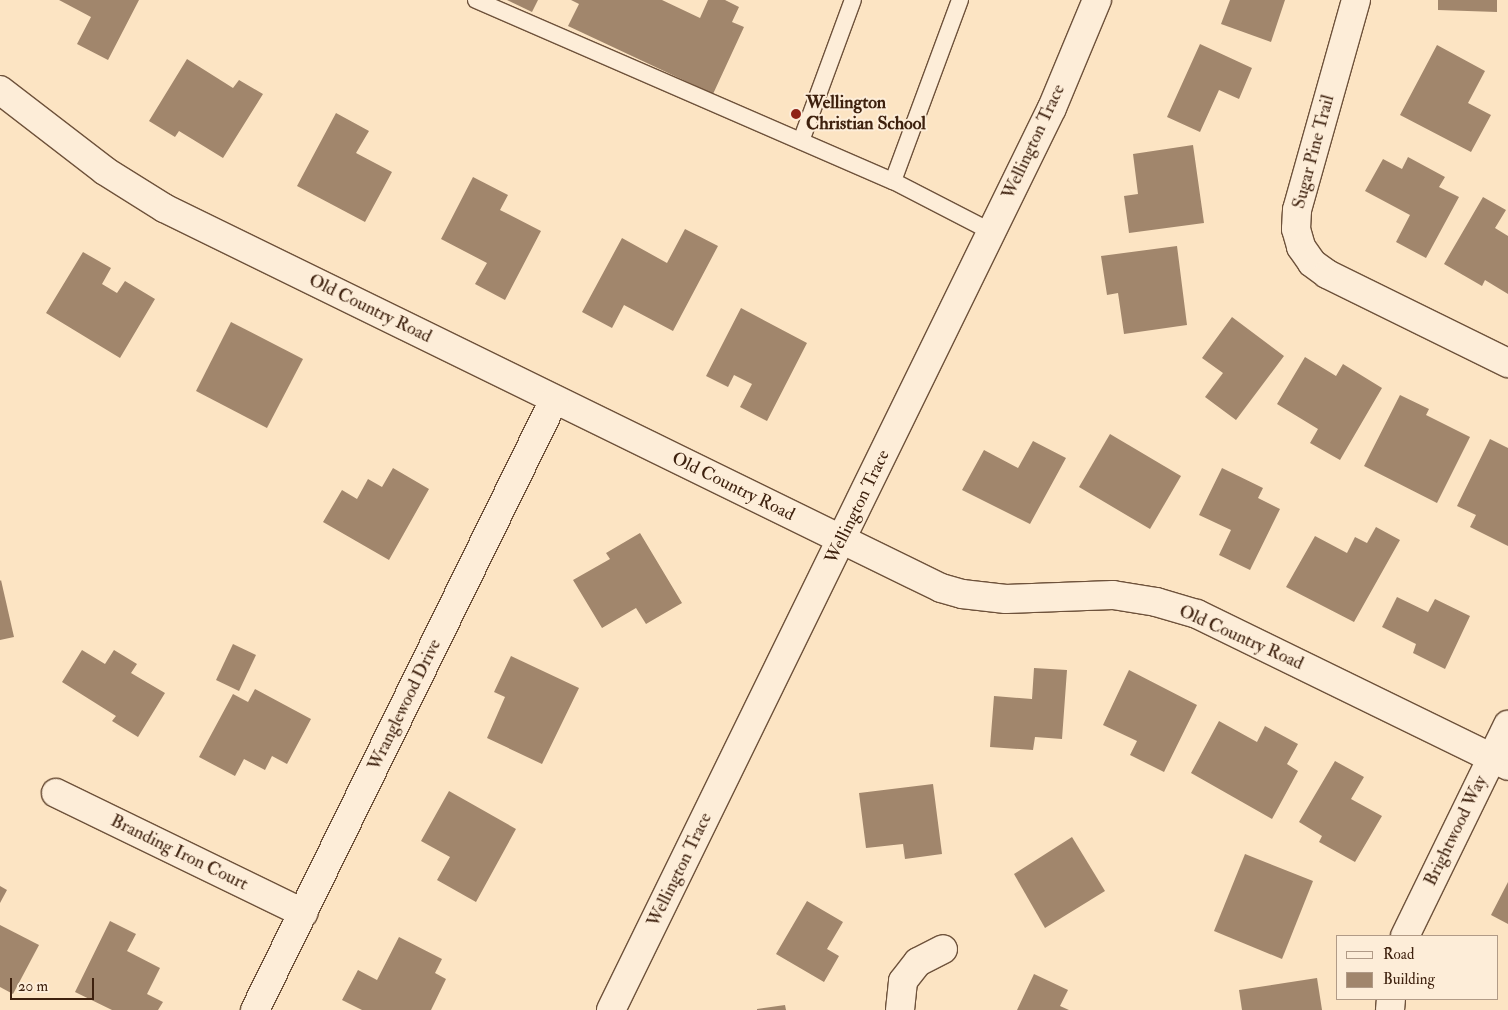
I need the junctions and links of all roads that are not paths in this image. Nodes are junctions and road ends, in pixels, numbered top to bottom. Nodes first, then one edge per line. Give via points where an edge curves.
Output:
1 (476, 0) edge
2 (853, 0) edge
3 (960, 0) edge
4 (1097, 0) edge
5 (1356, 0) edge
6 (0, 90) edge
7 (800, 140) junction
8 (893, 181) junction
9 (992, 232) junction
10 (1508, 363) edge
11 (554, 400) junction
12 (842, 540) junction
13 (1508, 725) edge
14 (1500, 762) edge
15 (56, 792) dead end
16 (303, 913) junction
17 (1406, 935) edge
18 (943, 949) dead end
19 (255, 1010) edge
20 (611, 1010) edge
21 (900, 1010) edge

1 - 7 lane
2 - 7 lane
3 - 8 lane
4 - 9 street, Wellington Trace via 1052,108
5 - 10 street, Sugar Pine Trail via 1297,210 1296,229 1301,247 1312,263 1327,274
6 - 11 street, Old Country Road via 105,171 164,208
7 - 8 lane
8 - 9 lane
9 - 12 street, Wellington Trace
11 - 12 street, Old Country Road
11 - 16 street, Wranglewood Drive
12 - 14 street, Old Country Road via 941,588 962,594 1006,599 1114,595 1156,602 1197,614
12 - 20 street, Wellington Trace
13 - 14 street, Brightwood Way
14 - 17 street, Brightwood Way
15 - 16 street, Branding Iron Court
16 - 19 street, Wranglewood Drive
18 - 21 street via 918,962 903,981

